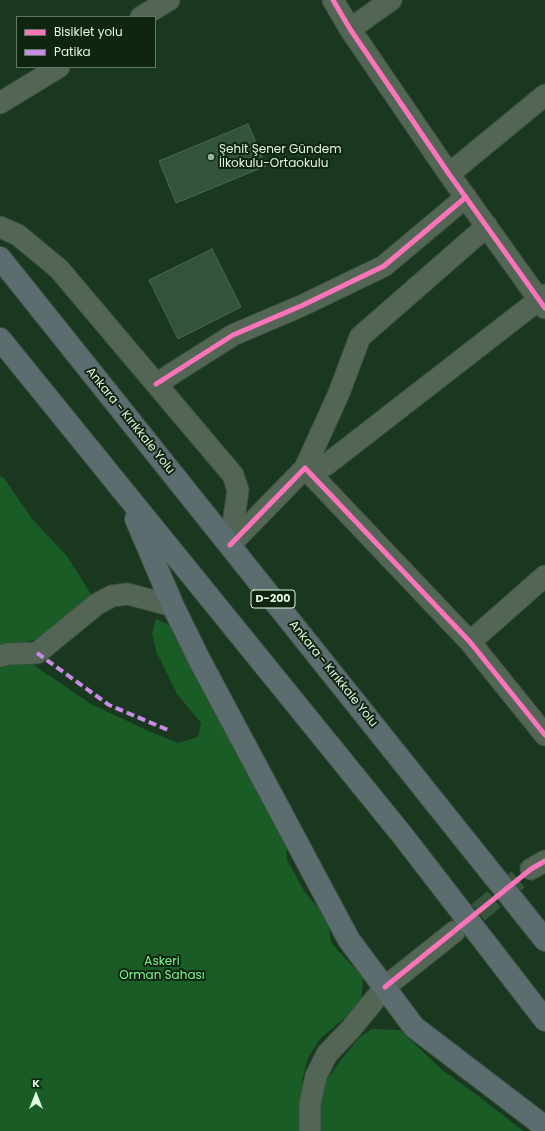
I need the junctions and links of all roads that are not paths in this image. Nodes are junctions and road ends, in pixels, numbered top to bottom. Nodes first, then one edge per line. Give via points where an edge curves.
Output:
1 (169, 0) edge
2 (333, 0) edge
3 (391, 0) edge
4 (143, 16) edge
5 (350, 29) junction
6 (57, 68) edge
7 (545, 95) edge
8 (0, 103) edge
9 (449, 174) junction
10 (466, 197) junction
11 (487, 226) junction
12 (0, 227) edge
13 (0, 258) edge
14 (543, 301) edge
15 (0, 339) edge
16 (156, 384) junction
17 (304, 468) junction
18 (126, 496) junction
19 (230, 545) junction
20 (545, 576) edge
21 (173, 606) junction
22 (470, 642) junction
23 (0, 656) edge
24 (545, 735) edge
25 (454, 932) tunnel mouth
26 (545, 940) edge
27 (385, 987) junction
28 (545, 1020) edge
29 (545, 1128) edge
30 (310, 1131) edge

1 - 4 street
2 - 5 street
3 - 5 street
5 - 9 street
6 - 8 street
7 - 9 street
9 - 10 street
10 - 11 street
10 - 16 street via 384,266 233,335
11 - 14 street
11 - 17 street via 360,337 339,393
12 - 16 street via 18,235 59,269
13 - 19 highway, Ankara - Kırıkkale Yolu / D-200
14 - 17 street via 326,465
15 - 18 highway
16 - 19 street via 233,475 238,490
17 - 19 street
17 - 22 street
18 - 21 highway
18 - 28 highway via 403,836
19 - 26 highway, Ankara - Kırıkkale Yolu / D-200
20 - 22 street
21 - 23 street via 128,594 112,596 97,604 37,653
21 - 27 highway via 349,940
22 - 24 street
25 - 27 street
27 - 29 highway via 414,1027
27 - 30 street via 327,1054 316,1076 310,1104

